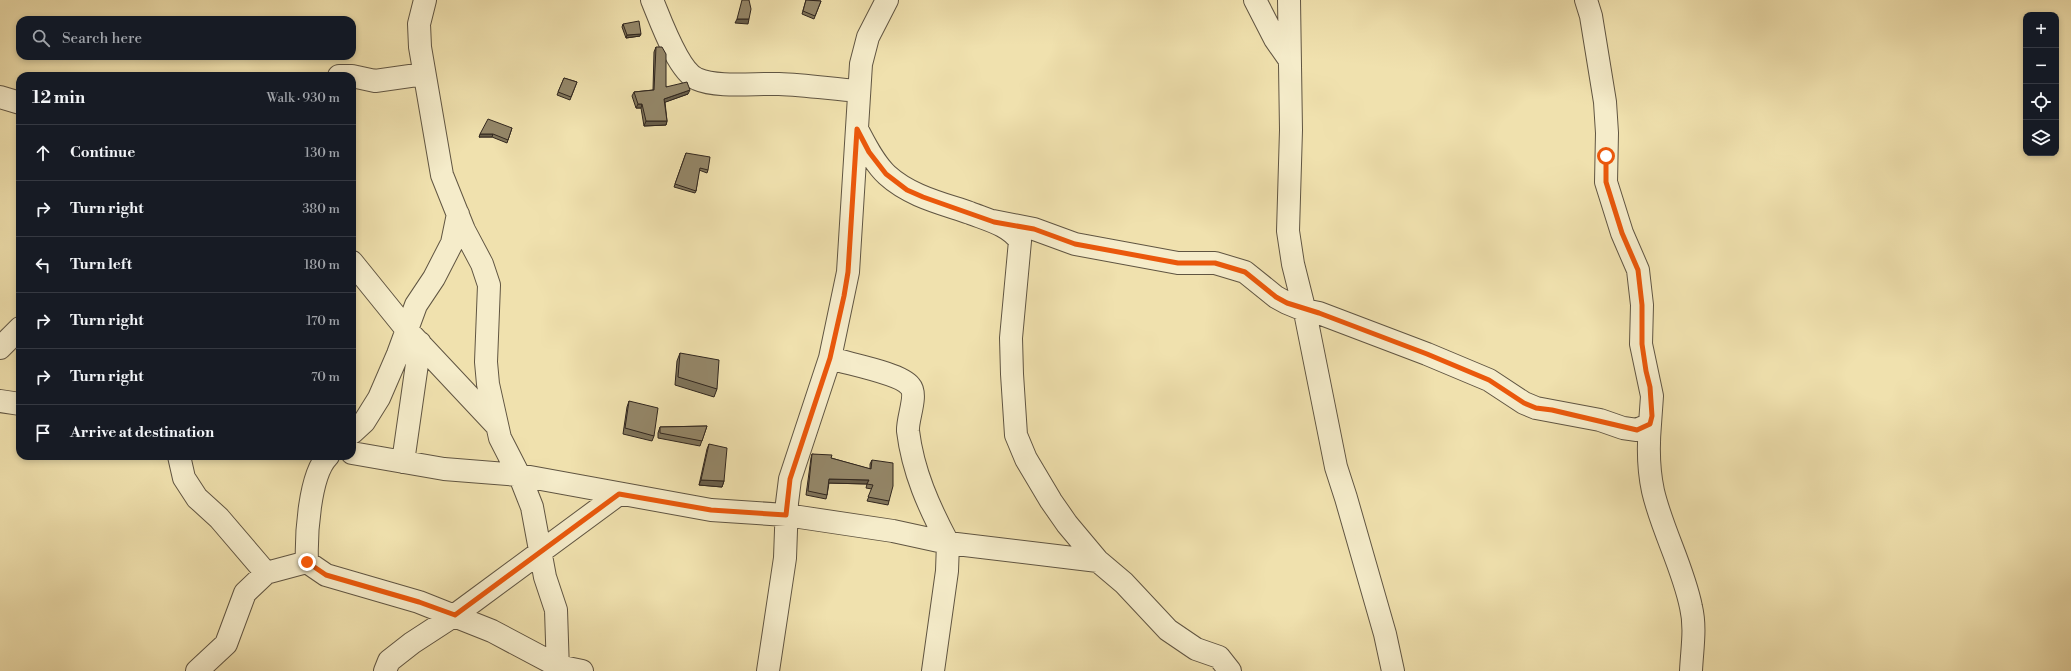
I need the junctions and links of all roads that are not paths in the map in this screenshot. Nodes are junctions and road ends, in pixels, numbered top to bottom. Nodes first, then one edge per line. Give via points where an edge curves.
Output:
1 (425, 0) edge
2 (652, 0) edge
3 (887, 0) edge
4 (1255, 0) edge
5 (1289, 0) edge
6 (1586, 0) edge
7 (1289, 59) junction
8 (424, 74) junction
9 (356, 77) edge
10 (859, 91) junction
11 (0, 97) edge
12 (16, 102) edge
13 (857, 129) junction
14 (458, 214) junction
15 (994, 222) junction
16 (356, 267) edge
17 (1304, 310) junction
18 (16, 332) edge
19 (413, 337) junction
20 (0, 348) edge
21 (830, 358) junction
22 (0, 401) edge
23 (16, 403) edge
24 (1650, 424) junction
25 (497, 426) junction
26 (356, 429) edge
27 (356, 454) edge
28 (180, 460) edge
29 (326, 460) edge
30 (403, 462) junction
31 (519, 475) junction
32 (619, 494) junction
33 (786, 515) junction
34 (948, 543) junction
35 (541, 552) junction
36 (1098, 561) junction
37 (307, 562) junction
38 (266, 573) junction
39 (455, 615) junction
40 (558, 669) edge
41 (197, 671) edge
42 (385, 671) edge
43 (582, 671) edge
44 (768, 671) edge
45 (933, 671) edge
46 (1230, 671) edge
47 (1393, 671) edge
48 (1691, 671) edge

1 - 8 street via 419,24
2 - 10 street via 668,39 683,66 696,79 721,84 781,84
3 - 10 street via 868,37 861,64
4 - 7 street via 1275,39
5 - 7 street
6 - 24 street via 1605,102 1606,182 1622,233 1638,270 1642,305 1642,344 1652,396
7 - 17 street via 1291,130 1288,231
8 - 9 street via 375,81
8 - 14 street via 442,175
10 - 13 street
11 - 12 street
13 - 15 street via 869,152 886,174 907,190
13 - 21 street via 848,272
14 - 19 street via 452,243 434,278 416,305
14 - 25 street via 489,284 486,362
15 - 17 street via 1034,229 1075,244 1178,263 1215,263 1245,272 1276,297
15 - 36 street via 1014,232 1020,241 1011,338 1016,435 1026,459 1051,501
16 - 19 street
17 - 24 street via 1319,313 1482,377 1536,408 1637,430
17 - 47 street via 1336,467 1385,634
18 - 20 street
19 - 25 street
19 - 26 street via 379,398 364,422
19 - 30 street
21 - 33 street via 790,479
21 - 34 street via 896,377 910,386 913,393 908,429 914,466 928,505
22 - 23 street
24 - 48 street via 1647,451 1653,492 1684,579 1694,626
25 - 31 street via 500,438
27 - 30 street
28 - 38 street via 184,478 197,498 219,518
29 - 37 street via 314,486 306,539
30 - 31 street via 444,469
31 - 32 street
31 - 35 street via 532,507
32 - 33 street via 711,510
32 - 35 street
33 - 34 street via 893,531
33 - 44 street via 785,558
34 - 36 street
34 - 45 street via 948,571
35 - 39 street
35 - 40 street via 545,577 556,610
36 - 46 street via 1124,583 1168,630 1196,649 1219,657
37 - 38 street
37 - 39 street via 326,575
38 - 41 street via 245,593 226,644
39 - 40 street via 492,631
39 - 42 street via 389,661
40 - 43 street

